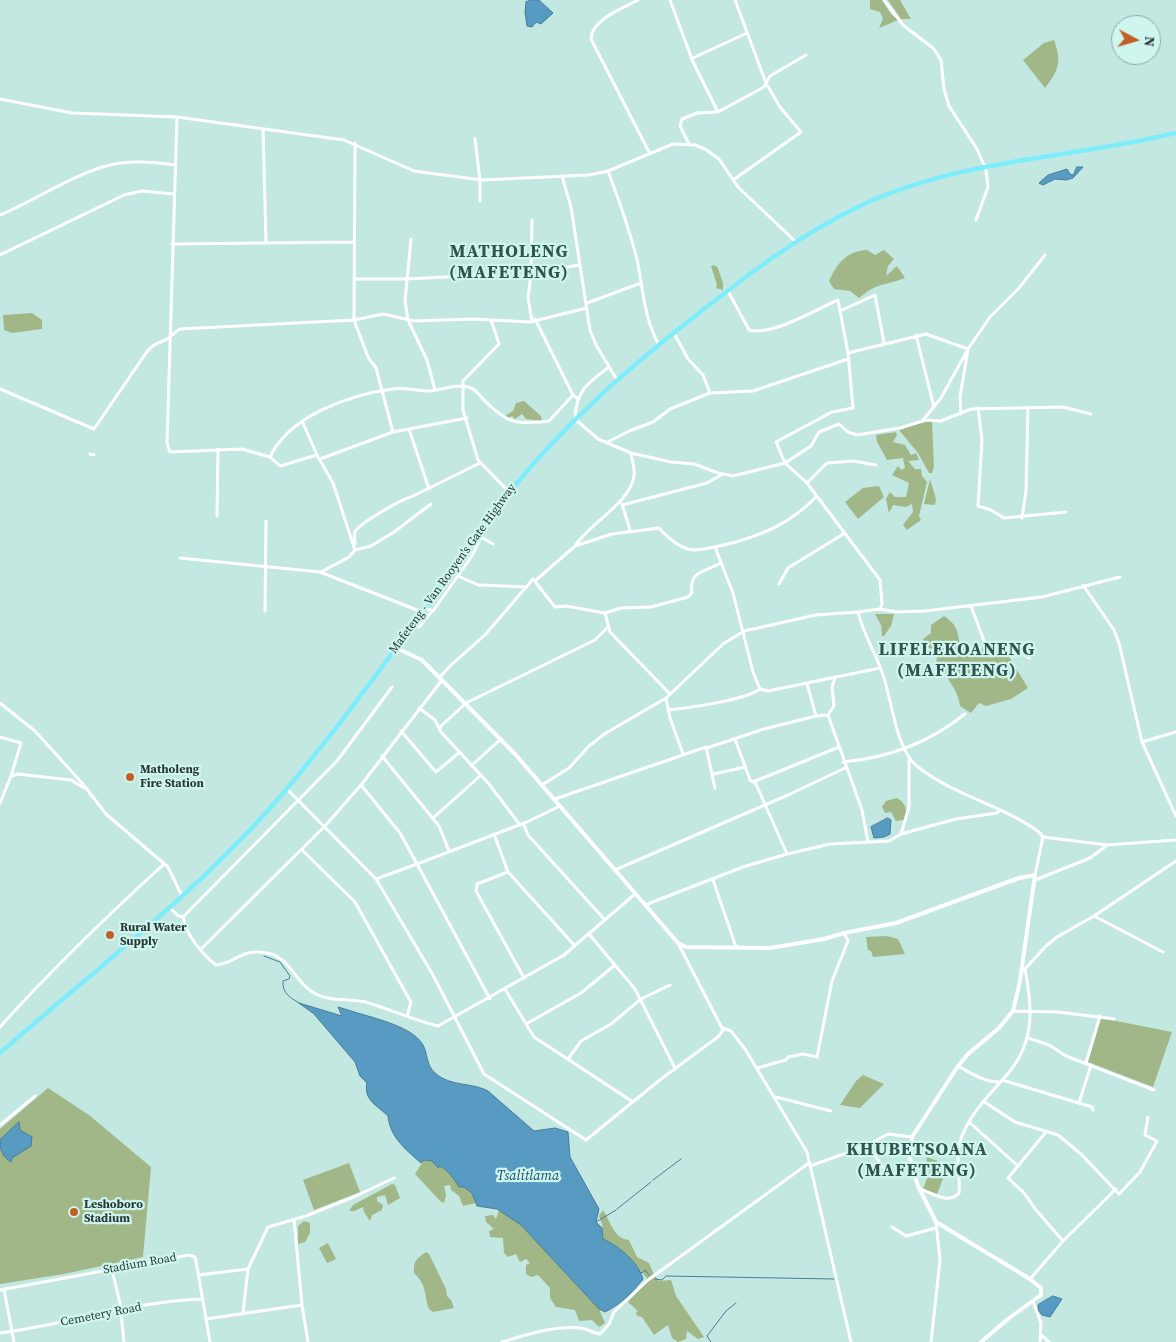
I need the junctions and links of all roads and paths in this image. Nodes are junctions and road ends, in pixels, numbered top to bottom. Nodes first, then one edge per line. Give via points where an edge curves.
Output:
1 (638, 0) edge
2 (670, 0) edge
3 (735, 0) edge
4 (884, 0) edge
5 (747, 33) junction
6 (806, 55) dead end
7 (693, 58) junction
8 (766, 83) junction
9 (0, 98) edge
10 (718, 112) junction
11 (177, 117) junction
12 (263, 129) junction
13 (1176, 133) edge
14 (475, 139) dead end
15 (355, 143) junction
16 (689, 144) junction
17 (650, 154) junction
18 (176, 165) junction
19 (983, 166) junction
20 (608, 171) junction
21 (562, 176) junction
22 (480, 180) junction
23 (733, 180) junction
24 (174, 194) junction
25 (480, 201) dead end
26 (0, 215) edge
27 (532, 220) dead end
28 (976, 220) dead end
29 (411, 239) dead end
30 (795, 241) junction
31 (354, 242) junction
32 (172, 244) junction
33 (266, 244) junction
34 (0, 255) edge
35 (1045, 255) dead end
36 (580, 265) junction
37 (531, 273) junction
38 (487, 275) dead end
39 (354, 279) junction
40 (406, 280) junction
41 (641, 282) junction
42 (728, 290) junction
43 (587, 306) junction
44 (840, 311) junction
45 (354, 320) junction
46 (408, 320) junction
47 (491, 320) junction
48 (534, 320) junction
49 (674, 332) junction
50 (916, 335) junction
51 (170, 336) junction
52 (884, 343) junction
53 (659, 345) junction
54 (968, 349) junction
55 (848, 353) junction
56 (848, 359) junction
57 (609, 367) junction
58 (617, 380) junction
59 (462, 387) junction
60 (0, 389) edge
61 (435, 390) junction
62 (383, 391) junction
63 (710, 393) junction
64 (573, 395) junction
65 (578, 399) junction
66 (934, 408) junction
67 (978, 408) junction
68 (1028, 408) junction
69 (961, 414) junction
70 (1091, 414) dead end
71 (467, 418) junction
72 (575, 418) junction
73 (922, 421) junction
74 (303, 423) junction
75 (409, 429) junction
76 (393, 432) junction
77 (606, 443) junction
78 (218, 450) junction
79 (631, 453) junction
80 (317, 455) junction
81 (270, 457) junction
82 (320, 459) junction
83 (480, 463) junction
84 (785, 463) junction
85 (876, 465) dead end
86 (724, 474) junction
87 (807, 483) junction
88 (429, 489) junction
89 (509, 492) junction
90 (816, 496) junction
91 (621, 503) junction
92 (431, 504) dead end
93 (1066, 512) dead end
94 (217, 516) dead end
95 (1022, 518) junction
96 (266, 521) dead end
97 (630, 530) junction
98 (846, 533) junction
99 (480, 536) junction
100 (493, 544) dead end
101 (575, 546) junction
102 (715, 547) junction
103 (355, 550) junction
104 (180, 558) dead end
105 (720, 563) junction
106 (265, 567) junction
107 (320, 572) junction
108 (458, 576) junction
109 (1120, 577) dead end
110 (535, 581) junction
111 (779, 584) dead end
112 (1083, 585) junction
113 (527, 587) junction
114 (971, 606) junction
115 (880, 609) junction
116 (423, 610) junction
117 (432, 610) junction
118 (266, 611) dead end
119 (858, 612) junction
120 (605, 613) junction
121 (418, 628) dead end
122 (607, 628) junction
123 (744, 631) junction
124 (396, 648) junction
125 (1029, 658) dead end
126 (880, 668) junction
127 (835, 678) junction
128 (441, 679) junction
129 (807, 684) junction
130 (392, 687) dead end
131 (760, 689) junction
132 (670, 694) junction
133 (666, 698) junction
134 (0, 703) edge
135 (466, 703) junction
136 (419, 708) junction
137 (668, 710) junction
138 (965, 714) dead end
139 (828, 715) junction
140 (816, 716) junction
141 (439, 728) junction
142 (401, 731) junction
143 (1176, 732) edge
144 (0, 737) edge
145 (501, 739) junction
146 (735, 739) junction
147 (1142, 742) junction
148 (839, 747) junction
149 (706, 748) junction
150 (905, 749) junction
151 (460, 752) junction
152 (683, 754) junction
153 (382, 756) junction
154 (909, 759) junction
155 (843, 762) junction
156 (471, 766) junction
157 (745, 767) junction
158 (845, 768) junction
159 (714, 774) junction
160 (11, 776) junction
161 (480, 776) junction
162 (752, 782) junction
163 (361, 785) junction
164 (542, 785) junction
165 (84, 788) junction
166 (715, 788) dead end
167 (287, 790) junction
168 (555, 799) junction
169 (300, 800) junction
170 (0, 803) edge
171 (766, 805) junction
172 (560, 806) junction
173 (999, 811) junction
174 (1176, 816) edge
175 (433, 818) junction
176 (521, 824) junction
177 (324, 826) junction
178 (494, 834) junction
179 (901, 834) junction
180 (1043, 837) junction
181 (1176, 840) edge
182 (868, 842) junction
183 (1106, 845) junction
184 (302, 850) junction
185 (449, 851) junction
186 (787, 854) junction
187 (1176, 861) edge
188 (164, 864) junction
189 (417, 864) junction
190 (614, 870) junction
191 (508, 872) junction
192 (1035, 878) junction
193 (376, 879) junction
194 (713, 880) junction
195 (636, 894) junction
196 (182, 896) junction
197 (644, 905) junction
198 (170, 908) junction
199 (1094, 916) junction
200 (183, 917) junction
201 (605, 920) junction
202 (844, 933) junction
203 (589, 934) junction
204 (678, 943) junction
205 (575, 946) junction
206 (737, 949) junction
207 (200, 950) junction
208 (1163, 952) dead end
209 (615, 965) junction
210 (1023, 970) junction
211 (524, 978) junction
212 (670, 985) dead end
213 (505, 989) junction
214 (641, 998) junction
215 (490, 999) junction
216 (1013, 1011) junction
217 (1031, 1013) junction
218 (408, 1016) junction
219 (1100, 1016) junction
220 (456, 1017) junction
221 (1114, 1018) dead end
222 (526, 1024) junction
223 (0, 1027) edge
224 (723, 1028) junction
225 (1028, 1038) junction
226 (0, 1054) edge
227 (568, 1059) junction
228 (1086, 1063) junction
229 (1091, 1065) junction
230 (958, 1066) junction
231 (675, 1068) junction
232 (758, 1068) junction
233 (1001, 1081) junction
234 (1154, 1090) dead end
235 (35, 1096) dead end
236 (775, 1097) junction
237 (983, 1101) junction
238 (632, 1102) junction
239 (1079, 1103) junction
240 (1093, 1110) dead end
241 (830, 1111) dead end
242 (1148, 1117) dead end
243 (969, 1122) junction
244 (0, 1125) edge
245 (1046, 1132) junction
246 (912, 1137) junction
247 (868, 1146) junction
248 (809, 1164) junction
249 (1018, 1166) junction
250 (893, 1173) dead end
251 (394, 1178) dead end
252 (920, 1189) junction
253 (1116, 1189) junction
254 (294, 1220) junction
255 (936, 1222) junction
256 (892, 1227) dead end
257 (936, 1228) junction
258 (1063, 1241) junction
259 (248, 1269) junction
260 (112, 1270) junction
261 (199, 1275) junction
262 (1030, 1279) junction
263 (2, 1289) edge
264 (203, 1299) junction
265 (1034, 1301) junction
266 (302, 1305) junction
267 (120, 1311) junction
268 (243, 1313) junction
269 (206, 1319) junction
270 (12, 1332) junction
271 (0, 1333) edge
272 (1041, 1335) junction
273 (14, 1342) edge
274 (124, 1342) edge
275 (210, 1342) edge
276 (308, 1342) edge
277 (502, 1342) edge
278 (851, 1342) edge
279 (931, 1342) edge
280 (981, 1342) edge
281 (1040, 1342) edge
282 (1049, 1342) edge

1 - 17 street via 600,22 591,39
2 - 7 street
3 - 5 street
4 - 19 street via 903,25 938,54 949,106 977,149
5 - 7 street
5 - 8 street
6 - 8 street via 770,76
7 - 10 street
8 - 10 street
8 - 23 street via 780,107 801,132
9 - 11 street via 72,113
10 - 16 street via 697,113 682,119 680,126
11 - 12 street
11 - 18 street
12 - 15 street
12 - 33 street
13 - 19 main road, Mafeteng - Van Rooyen's Gate Highway via 1111,148
14 - 22 street
15 - 22 street via 414,171
15 - 31 street
16 - 17 street via 673,144
16 - 23 street via 712,153
17 - 20 street
18 - 24 street
18 - 26 street via 147,161 104,167 78,176
19 - 28 street via 988,188
19 - 30 main road, Mafeteng - Van Rooyen's Gate Highway via 917,183 878,198
20 - 21 street
20 - 41 street via 627,224
21 - 22 street
21 - 36 street via 571,207
22 - 25 street
23 - 30 street
24 - 32 street
24 - 34 street via 142,191 124,195
27 - 37 street
29 - 40 street
30 - 42 main road, Mafeteng - Van Rooyen's Gate Highway
31 - 33 street
31 - 39 street
32 - 33 street
32 - 51 street
35 - 54 street via 990,317
36 - 37 street
36 - 43 street
37 - 48 street via 528,298
38 - 40 street
39 - 40 street
39 - 45 street
40 - 46 street
41 - 43 street
41 - 53 street
42 - 44 street via 749,330 757,332 782,325 838,300
42 - 49 main road, Mafeteng - Van Rooyen's Gate Highway
43 - 48 street
43 - 57 street via 590,330
44 - 52 street via 875,295
44 - 55 street
45 - 46 street via 384,314
45 - 51 street via 180,329
45 - 62 street
46 - 47 street
46 - 61 street via 427,360
47 - 48 street
47 - 59 street via 498,344 463,380
48 - 64 street
49 - 53 main road, Mafeteng - Van Rooyen's Gate Highway
49 - 63 street
50 - 52 street
50 - 54 street via 941,338
50 - 66 street
51 - 60 street via 155,343 146,353 94,429
51 - 78 street via 167,443 170,452
52 - 55 street
53 - 58 main road, Mafeteng - Van Rooyen's Gate Highway
54 - 66 street
54 - 69 street via 960,397
55 - 56 street
56 - 63 street via 753,391
56 - 84 street via 853,408 832,412 776,442
57 - 58 street
57 - 65 street via 585,385
58 - 72 main road, Mafeteng - Van Rooyen's Gate Highway
59 - 61 street
59 - 64 street via 472,388 504,418 517,423 549,421
59 - 71 street via 463,410
61 - 62 street via 393,388
62 - 74 street via 348,399
62 - 76 street
63 - 77 street via 670,409 653,422
64 - 65 street
65 - 72 street
66 - 73 street
67 - 68 street
67 - 69 street
67 - 95 street via 982,446 978,506 1004,518
68 - 70 street via 1063,408
68 - 95 street via 1026,491
69 - 73 street via 941,421
71 - 75 street
71 - 83 street via 474,452
72 - 77 street
72 - 89 main road, Mafeteng - Van Rooyen's Gate Highway
73 - 84 street via 857,435 839,424 819,432 811,446
74 - 80 street
74 - 81 street via 278,442
75 - 76 street
75 - 88 street
76 - 82 street
77 - 79 street
78 - 81 street via 242,449
78 - 94 street
79 - 86 street via 694,464
79 - 91 street via 634,474
80 - 81 street via 280,466
80 - 82 street
82 - 103 street via 339,499
83 - 88 street
83 - 89 street
84 - 86 street via 733,476
84 - 87 street
85 - 87 street via 852,461 826,463
86 - 91 street via 708,483
87 - 90 street
88 - 103 street via 402,499 361,523 355,532
89 - 99 main road, Mafeteng - Van Rooyen's Gate Highway
90 - 98 street
90 - 102 street via 777,528
91 - 97 street
91 - 101 street via 600,518
92 - 103 street via 371,546
93 - 95 street
96 - 106 street
97 - 101 street
97 - 102 street via 659,528 671,541 690,549
98 - 111 street via 788,568
98 - 115 street via 850,543 880,580
99 - 100 street
99 - 108 street via 472,556
99 - 116 main road, Mafeteng - Van Rooyen's Gate Highway
101 - 110 street
102 - 105 street
103 - 107 street via 349,557
104 - 106 street
105 - 120 street via 695,575 691,580 692,593 688,597 650,607 620,608
105 - 123 street
106 - 107 street
106 - 118 street
107 - 116 street
108 - 113 street via 478,585
108 - 117 street
109 - 112 street
110 - 113 street via 533,579
110 - 120 street via 555,607
112 - 114 street via 1053,596
112 - 147 street via 1114,630 1119,643
113 - 128 street
114 - 115 street via 897,612
114 - 125 street via 993,656 1013,646
115 - 119 street
116 - 117 street
116 - 124 main road, Mafeteng - Van Rooyen's Gate Highway
117 - 121 street
119 - 123 street via 816,615
119 - 126 street
120 - 122 street
122 - 132 street
122 - 135 street via 595,640
123 - 131 street
123 - 132 street via 723,644
124 - 128 street via 422,660
124 - 167 main road, Mafeteng - Van Rooyen's Gate Highway
126 - 127 street
126 - 150 street
127 - 129 street
127 - 139 street via 832,687 834,706
128 - 135 street
128 - 136 street
129 - 131 street via 766,691
129 - 140 street
130 - 169 street via 338,761
131 - 137 street via 752,695 700,707
132 - 133 street
133 - 137 street
133 - 164 street via 606,732 569,768
134 - 165 street via 35,731
135 - 141 street
135 - 145 street
136 - 141 street
136 - 142 street
137 - 152 street
138 - 150 street via 931,737
139 - 140 street
139 - 148 street
140 - 146 street
141 - 151 street
142 - 151 street via 436,772
142 - 153 street
143 - 147 street
144 - 160 street via 21,743
145 - 156 street
145 - 164 street
146 - 149 street
146 - 157 street
147 - 174 street
148 - 155 street
148 - 162 street
149 - 152 street
149 - 159 street
150 - 154 street
150 - 155 street
151 - 156 street
152 - 168 street
153 - 163 street
153 - 175 street
154 - 173 street via 949,787
154 - 179 street via 909,807
155 - 158 street
156 - 161 street
157 - 159 street
157 - 162 street
158 - 171 street
158 - 182 street via 862,810
159 - 166 street
160 - 165 street via 71,780
160 - 170 street
161 - 175 street
161 - 176 street
162 - 171 street
163 - 177 street
163 - 189 street via 400,834
164 - 168 street
165 - 188 street via 106,814
167 - 169 street
167 - 196 main road, Mafeteng - Van Rooyen's Gate Highway
168 - 172 street
169 - 177 street
169 - 200 street
171 - 186 street
171 - 190 street
172 - 176 street
172 - 190 street
173 - 179 street
173 - 180 street via 1034,828
175 - 185 street
176 - 178 street
176 - 201 street
177 - 184 street
177 - 193 street
178 - 185 street
178 - 191 street
179 - 182 street via 889,841
180 - 183 street
180 - 192 street
181 - 183 street
182 - 186 street via 830,844
183 - 192 street via 1090,858
184 - 207 street
184 - 218 street via 355,902 411,1002
185 - 189 street
186 - 194 street
187 - 199 street
188 - 196 street
188 - 223 street via 59,962
189 - 193 street
189 - 215 street
190 - 195 street
191 - 205 street
191 - 211 street via 477,884 476,891
192 - 202 street via 1019,878 896,923
192 - 210 street
193 - 220 street
194 - 197 street
194 - 206 street
195 - 197 street
195 - 201 street
196 - 198 main road, Mafeteng - Van Rooyen's Gate Highway
197 - 204 street
198 - 200 street via 177,916
198 - 226 main road, Mafeteng - Van Rooyen's Gate Highway
199 - 208 street
199 - 210 street via 1046,946
200 - 207 street via 184,927
201 - 203 street
202 - 206 street via 784,946
202 - 232 street via 848,941 832,981 817,1057 803,1054 788,1056 786,1060
203 - 205 street
203 - 209 street
204 - 206 street via 691,948
204 - 224 street
205 - 211 street
207 - 218 street via 218,966 250,952 273,954 282,960 302,986 314,993 325,998 362,1002
209 - 214 street
209 - 222 street via 581,993
210 - 216 street
210 - 217 street
211 - 213 street
212 - 214 street
213 - 215 street
213 - 222 street
214 - 227 street via 611,1024 581,1040
214 - 231 street
215 - 220 street
216 - 217 street
216 - 230 street
217 - 219 street
217 - 225 street
218 - 220 street via 438,1026
219 - 221 street
219 - 228 street
220 - 238 street via 484,1074 586,1140
222 - 227 street via 534,1037
224 - 231 street via 719,1036
224 - 232 street via 731,1031
225 - 228 street
225 - 233 street via 1020,1056
227 - 238 street
228 - 229 street
229 - 234 street
229 - 239 street
230 - 233 street via 992,1082
230 - 246 street
231 - 238 street
232 - 236 street
233 - 237 street
233 - 239 street
235 - 244 street
236 - 241 street
236 - 248 street via 807,1152
237 - 243 street
237 - 245 street via 1014,1122
239 - 240 street
242 - 253 street via 1144,1135 1157,1141 1140,1172 1119,1194
243 - 249 street
243 - 252 street via 959,1144 958,1195 948,1199
245 - 249 street
245 - 253 street via 1058,1135
246 - 247 street via 888,1134
246 - 252 street via 910,1158
247 - 248 street
247 - 250 street via 883,1167
248 - 277 street via 648,1280 614,1312 600,1334 570,1328
248 - 278 street
249 - 258 street via 1008,1178
251 - 254 street
252 - 255 street
253 - 258 street
254 - 259 street via 268,1226
254 - 266 street
255 - 257 street
255 - 262 street
256 - 257 street via 906,1236
257 - 279 street via 940,1260
258 - 262 street
259 - 261 street
259 - 268 street
260 - 261 street, Stadium Road via 189,1255 195,1257
260 - 263 street, Stadium Road
260 - 267 street
261 - 264 street, Stadium Road
262 - 265 street via 1040,1285 1042,1292
263 - 270 street
264 - 267 street, Cemetery Road
264 - 269 street, Stadium Road
265 - 272 street
265 - 280 street
266 - 268 street
266 - 276 street
267 - 270 street, Cemetery Road
267 - 274 street
268 - 269 street
269 - 275 street, Stadium Road
270 - 271 street, Cemetery Road
270 - 273 street
272 - 281 street
272 - 282 street

